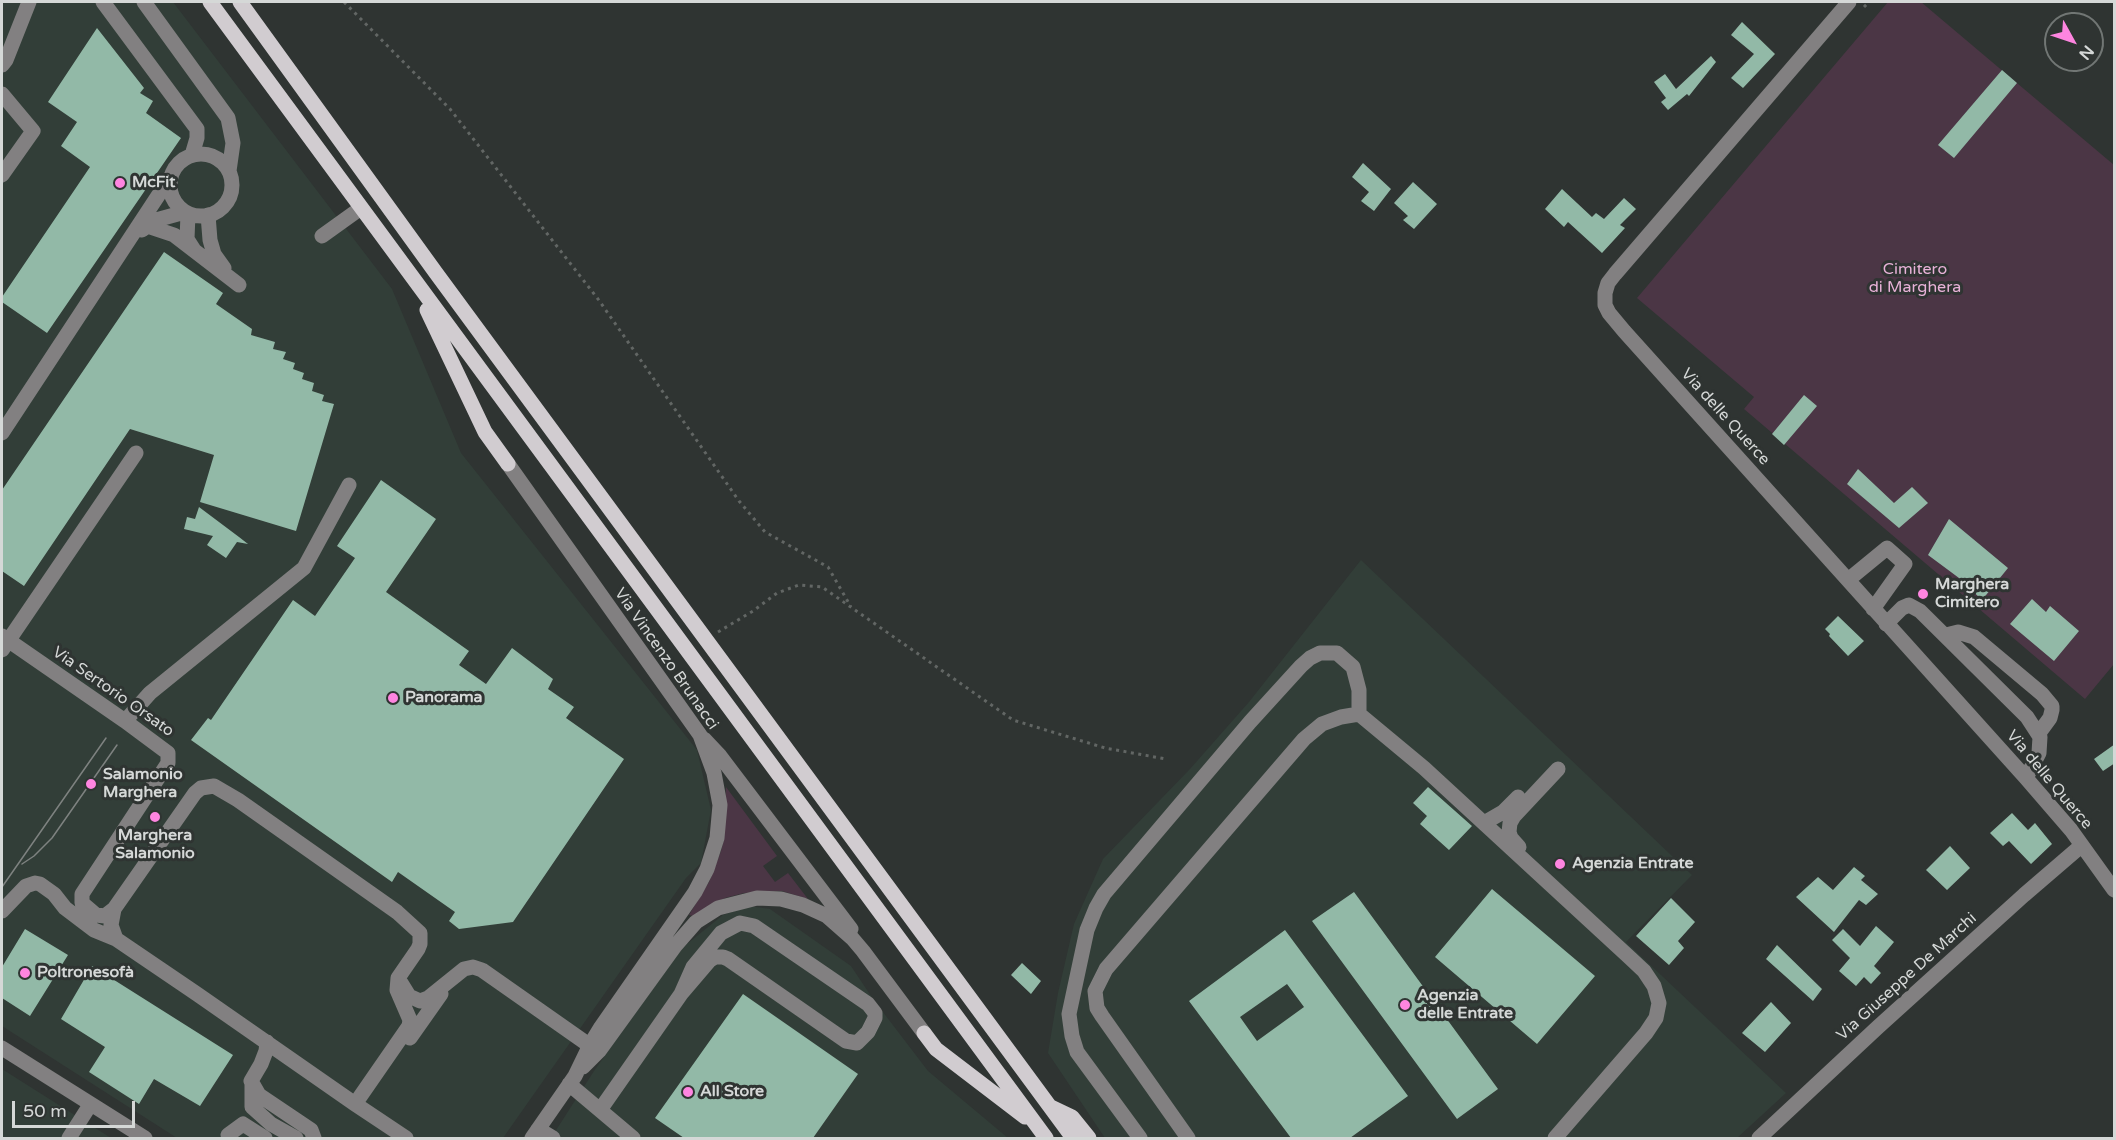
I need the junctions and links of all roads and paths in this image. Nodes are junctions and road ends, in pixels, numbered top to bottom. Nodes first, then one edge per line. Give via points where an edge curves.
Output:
1 (29, 2) edge
2 (104, 2) edge
3 (144, 2) edge
4 (210, 2) edge
5 (240, 2) edge
6 (344, 2) edge
7 (1869, 2) edge
8 (1855, 6) edge
9 (2, 65) edge
10 (2, 94) edge
11 (192, 155) junction
12 (229, 171) junction
13 (2, 175) edge
14 (171, 176) junction
15 (361, 208) junction
16 (187, 213) junction
17 (208, 215) junction
18 (147, 226) junction
19 (322, 236) dead end
20 (130, 239) junction
21 (194, 250) junction
22 (412, 277) junction
23 (2, 433) edge
24 (136, 453) dead end
25 (508, 464) joint
26 (349, 485) dead end
27 (1848, 580) junction
28 (851, 608) junction
29 (1873, 609) junction
30 (1886, 624) junction
31 (1946, 634) junction
32 (706, 639) junction
33 (4, 642) edge
34 (1359, 714) junction
35 (125, 721) junction
36 (2039, 733) junction
37 (699, 735) junction
38 (1166, 759) dead end
39 (2026, 778) junction
40 (1484, 823) junction
41 (2081, 846) junction
42 (1546, 880) junction
43 (90, 881) junction
44 (2115, 890) edge
45 (54, 894) junction
46 (114, 909) junction
47 (2, 911) edge
48 (116, 939) junction
49 (863, 951) junction
50 (398, 978) junction
51 (451, 979) junction
52 (681, 994) junction
53 (924, 1033) joint
54 (267, 1042) junction
55 (2, 1048) edge
56 (594, 1048) junction
57 (572, 1080) junction
58 (252, 1081) junction
59 (90, 1104) junction
60 (358, 1106) junction
61 (1049, 1106) junction
62 (252, 1107) junction
63 (600, 1110) junction
64 (243, 1124) junction
65 (1042, 1133) edge
66 (535, 1134) edge
67 (228, 1137) edge
68 (69, 1138) edge
69 (145, 1138) edge
70 (265, 1138) edge
71 (296, 1138) edge
72 (314, 1138) edge
73 (406, 1138) edge
74 (553, 1138) edge
75 (633, 1138) edge
76 (1073, 1138) edge
77 (1089, 1138) edge
78 (1140, 1138) edge
79 (1188, 1138) edge
80 (1555, 1138) edge
81 (1759, 1138) edge

1 - 9 street
2 - 11 street via 197,129
3 - 12 street via 228,118 233,143
4 - 15 main road
5 - 32 main road
6 - 28 path via 450,109 598,299 739,501 765,532 828,567
7 - 8 path
8 - 27 street, Via delle Querce via 1630,256 1608,283 1605,293 1605,305 1616,322
10 - 13 street via 33,131
11 - 12 street via 201,153 217,158
11 - 14 street via 175,166
12 - 17 street via 229,198 224,206
14 - 16 street via 172,196
14 - 20 street
15 - 19 street
15 - 22 main road
16 - 17 street
16 - 18 street
16 - 21 street via 187,238
17 - 21 street via 214,254 235,283
18 - 20 street
18 - 21 street via 174,235
20 - 23 street
22 - 25 main road via 485,432
22 - 65 main road
24 - 33 street
25 - 37 street, Via Vincenzo Brunacci
26 - 35 street via 304,568 150,693
27 - 29 street, Via delle Querce
27 - 29 street via 1890,542 1904,554 1905,564
28 - 32 path via 822,587 800,585 777,593
28 - 38 path via 1013,720 1105,748
29 - 30 street, Via delle Querce
30 - 31 street via 1909,605
30 - 39 street, Via delle Querce
31 - 36 street
31 - 36 street via 1958,632 1974,637 2042,694 2052,710
32 - 61 main road
33 - 35 street, Via Sertorio Orsato
34 - 40 street
34 - 78 street via 1359,690 1353,667 1337,653 1310,658 1244,730 1096,908 1077,971 1069,1014 1072,1036 1077,1052
34 - 79 street via 1322,724 1304,739 1106,969 1095,991 1097,1008
35 - 43 street, Via Sertorio Orsato via 165,750 169,759
36 - 39 street via 2039,753
37 - 49 street via 735,775 855,934
37 - 56 street, Via Vincenzo Brunacci via 714,773 720,804 717,838 707,869
39 - 41 street, Via delle Querce
40 - 42 street
40 - 42 street via 1511,805 1554,765 1514,816 1509,832
41 - 44 street, Via delle Querce
41 - 81 street, Via Giuseppe De Marchi
42 - 80 street via 1644,971 1659,1003 1656,1018 1646,1034
43 - 45 street via 73,895
43 - 46 street via 81,898 84,906 105,916
45 - 47 street via 40,884 32,884
45 - 48 street via 65,908 94,930
46 - 48 street via 111,925
46 - 50 street via 195,793 214,786 414,926 420,933 420,944
48 - 54 street
49 - 53 street, Via Vincenzo Brunacci
49 - 56 street, Via Vincenzo Brunacci via 827,916 803,905 757,898 718,908 696,922
50 - 51 street via 409,996 420,1001
50 - 60 street via 397,990 409,1026
51 - 56 street via 464,969 482,970
51 - 60 street
52 - 52 street via 710,960 723,957 850,1042 857,1043 864,1037 875,1018 868,1004 754,926 740,923 721,933 693,967
52 - 63 street
53 - 65 main road via 936,1049
54 - 58 street
54 - 60 street
55 - 59 street
56 - 57 street, Via Vincenzo Brunacci
57 - 63 street
57 - 66 street, Via Vincenzo Brunacci
58 - 62 street
58 - 72 street via 259,1095 311,1130
59 - 68 street
59 - 69 street
60 - 73 street
61 - 76 main road
61 - 77 main road via 1072,1117
62 - 64 street
62 - 71 street
63 - 75 street
64 - 67 street
64 - 70 street
66 - 74 street

